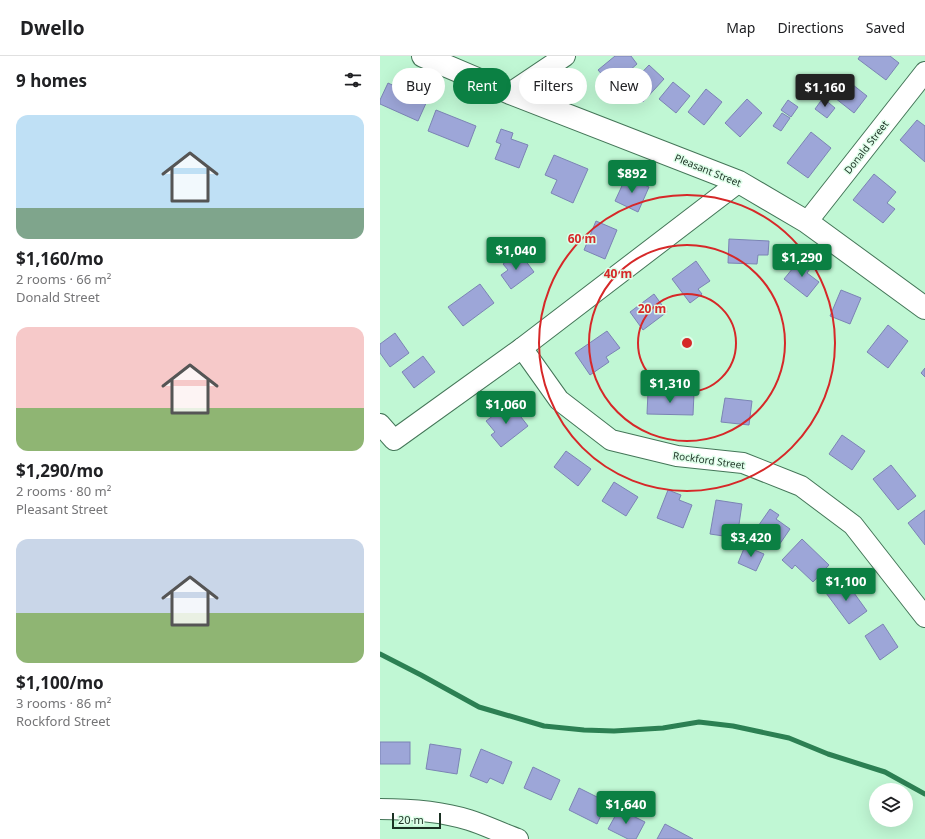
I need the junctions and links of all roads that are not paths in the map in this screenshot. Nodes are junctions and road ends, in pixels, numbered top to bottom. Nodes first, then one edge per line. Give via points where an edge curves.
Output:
1 (423, 56) edge
2 (565, 56) edge
3 (453, 69) edge
4 (925, 72) edge
5 (511, 92) edge
6 (511, 93) edge
7 (739, 182) junction
8 (807, 222) junction
9 (925, 308) edge
10 (522, 348) junction
11 (380, 424) edge
12 (925, 617) edge
13 (380, 809) edge
14 (518, 839) edge

1 - 3 street, Pleasant Street
2 - 5 street
4 - 8 street, Donald Street
6 - 7 street, Pleasant Street
7 - 8 street, Pleasant Street
7 - 10 street
8 - 9 street, Pleasant Street
10 - 11 street via 394,440
10 - 12 street, Rockford Street via 559,400 611,440 677,456 743,463 801,486 853,525
13 - 14 street via 410,809 439,813 468,820

